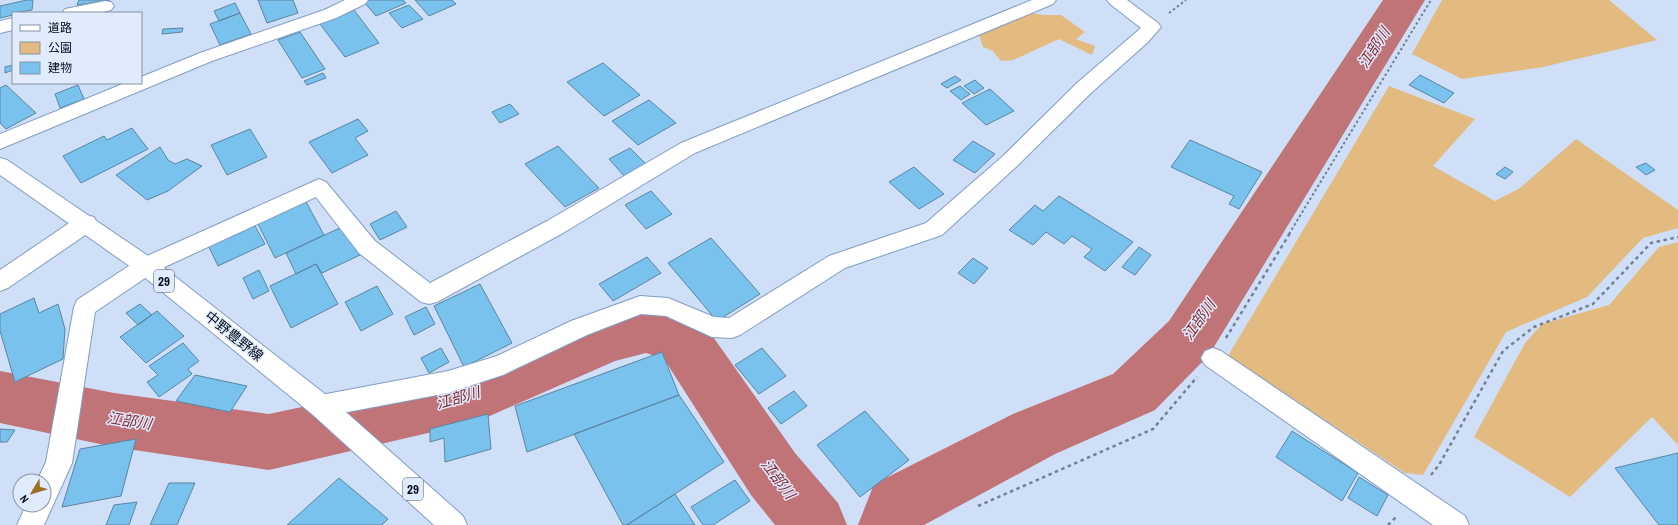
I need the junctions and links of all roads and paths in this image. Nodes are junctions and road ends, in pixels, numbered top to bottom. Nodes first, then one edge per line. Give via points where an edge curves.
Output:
1 (359, 0) edge
2 (1047, 0) edge
3 (1116, 0) edge
4 (1431, 0) edge
5 (105, 6) dead end
6 (76, 12) edge
7 (12, 24) edge
8 (0, 27) edge
9 (142, 83) edge
10 (141, 84) edge
11 (0, 142) edge
12 (0, 165) edge
13 (86, 223) junction
14 (1678, 236) edge
15 (146, 266) junction
16 (0, 282) edge
17 (1213, 358) junction
18 (321, 406) junction
19 (52, 478) edge
20 (1414, 497) junction
21 (978, 506) dead end
22 (35, 513) edge
23 (30, 525) edge
24 (454, 525) edge
25 (1388, 525) edge
26 (1456, 525) edge

1 - 9 street via 330,14 206,57
2 - 15 street via 688,148 555,227 429,295 367,247 319,187
3 - 18 street via 1152,27 934,229 837,262 732,328 712,328 668,307 640,305 579,328 503,365 448,382
4 - 17 path
5 - 6 street
7 - 8 street
10 - 11 street
12 - 13 street, 中野豊野線 / 29
13 - 15 street, 中野豊野線 / 29
13 - 16 street
14 - 20 path via 1651,243 1593,304 1534,327 1503,351 1440,465
15 - 18 street, 中野豊野線 / 29
15 - 19 street via 85,306 59,463
17 - 20 street
17 - 21 path via 1153,429
18 - 24 street, 中野豊野線 / 29
20 - 25 path
20 - 26 street
22 - 23 street

